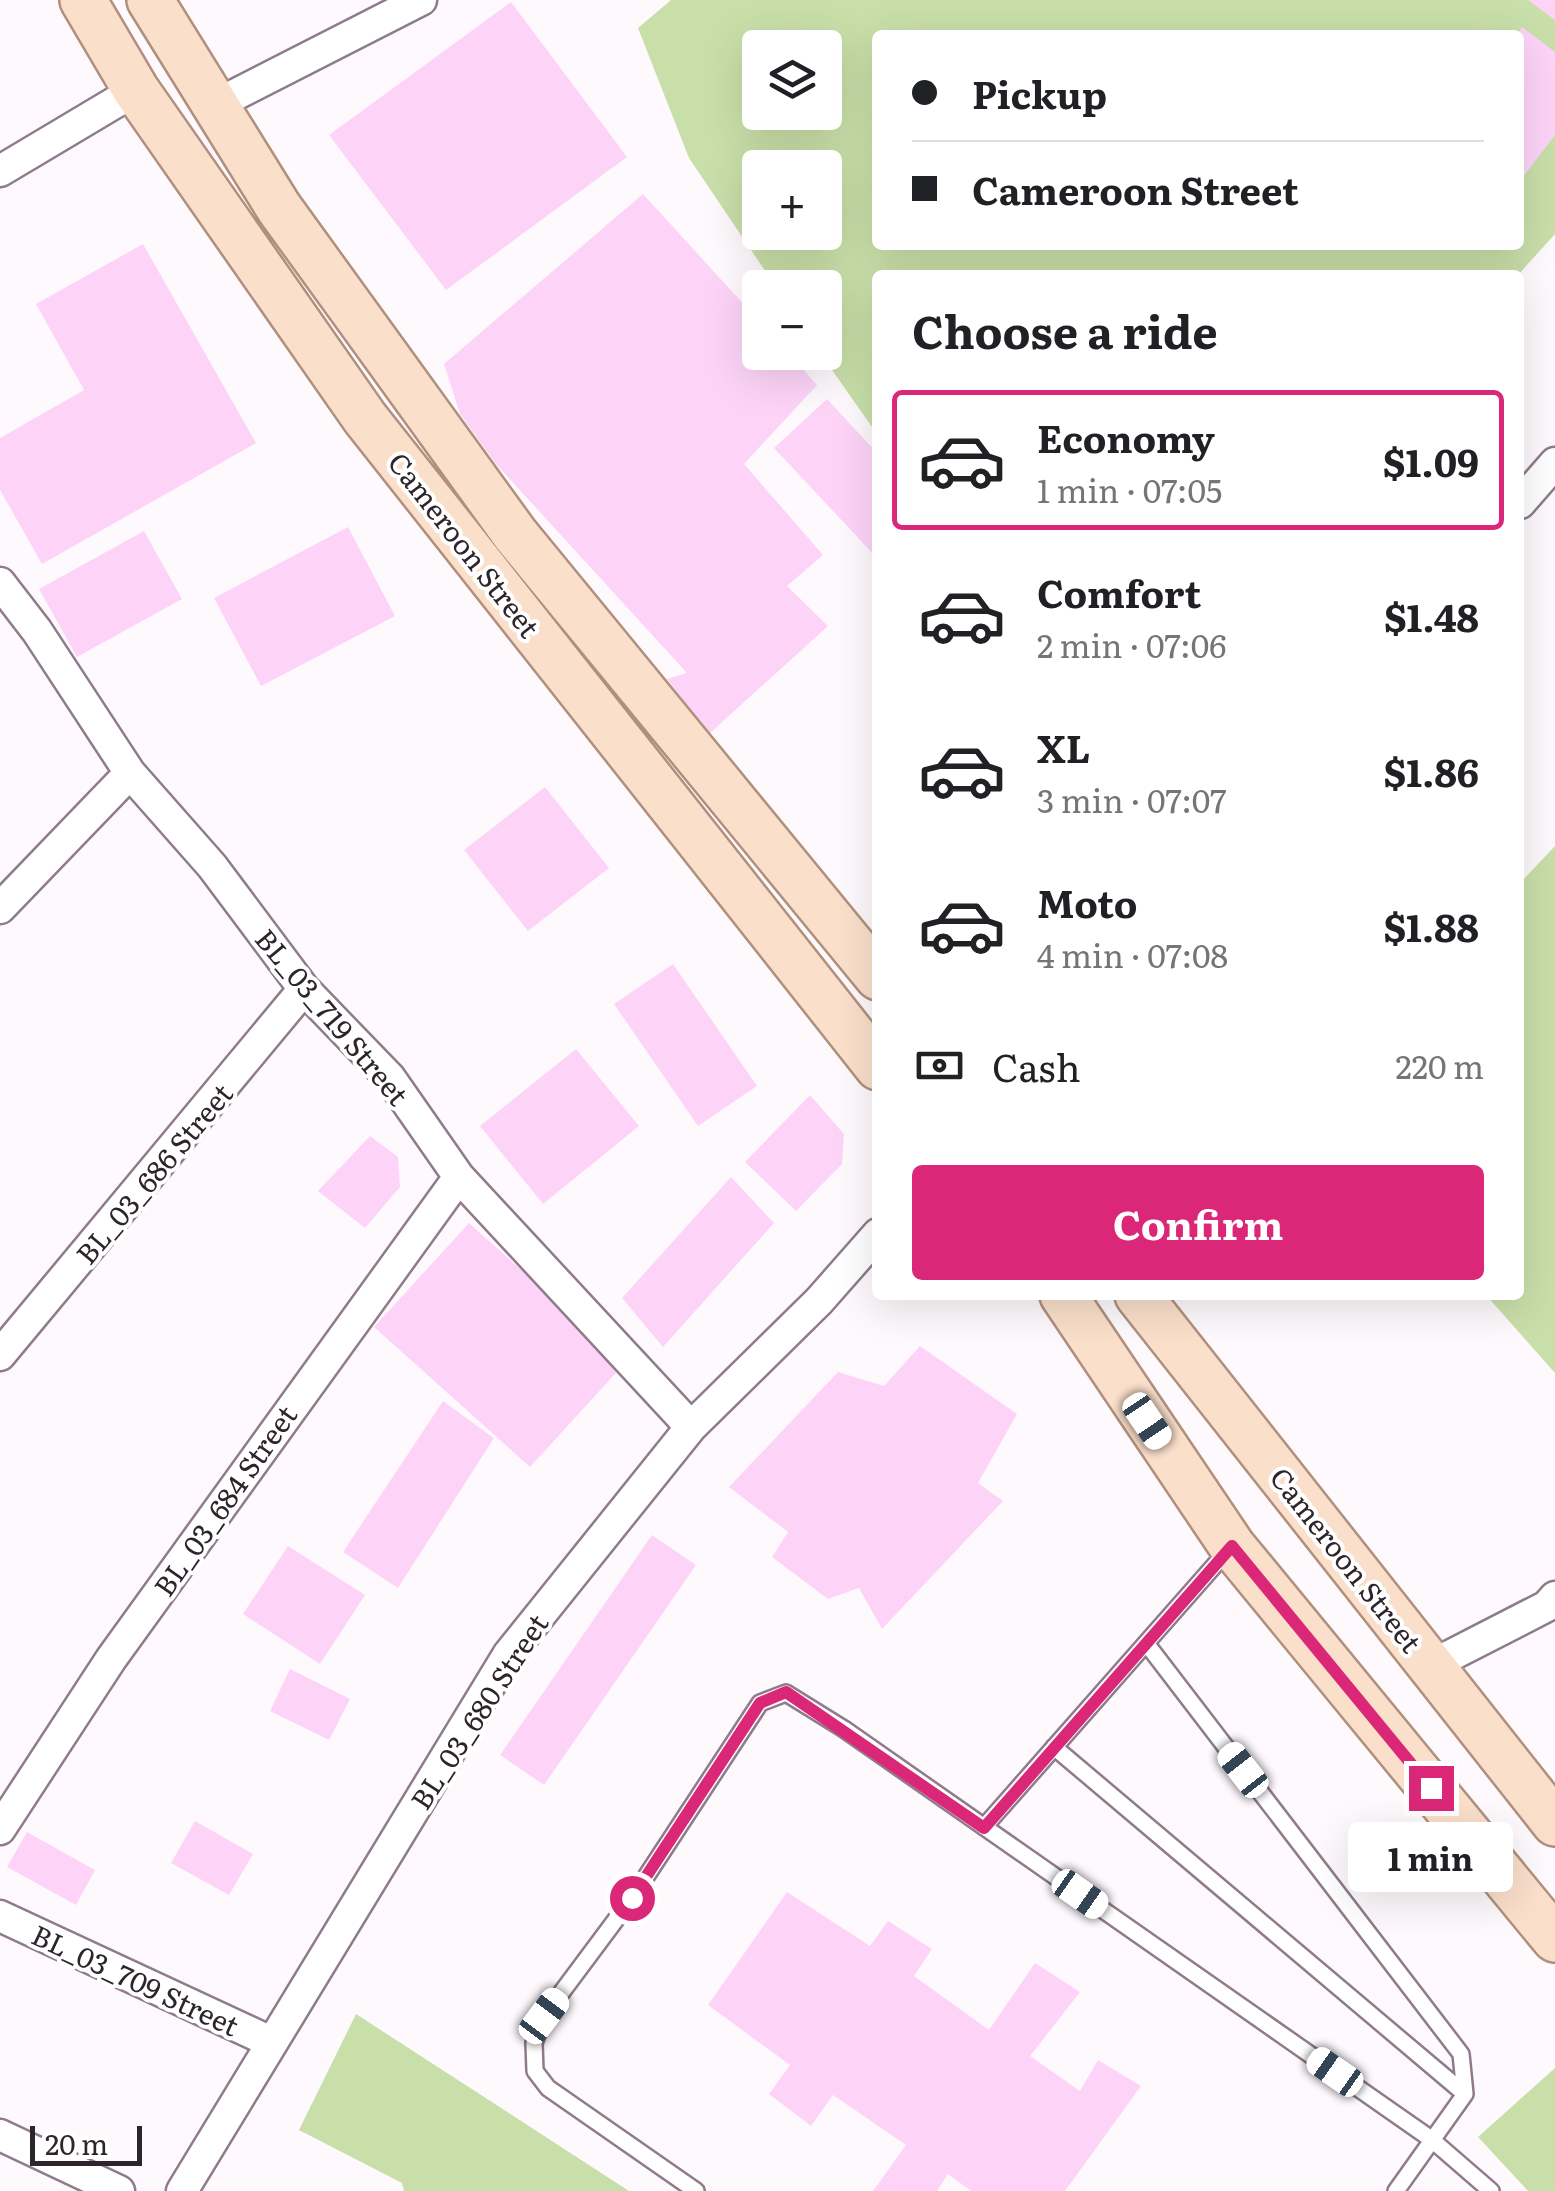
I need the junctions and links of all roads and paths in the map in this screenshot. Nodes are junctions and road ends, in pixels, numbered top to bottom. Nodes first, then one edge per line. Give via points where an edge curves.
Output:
1 (83, 0) edge
2 (150, 0) edge
3 (421, 0) edge
4 (136, 90) junction
5 (215, 104) junction
6 (0, 170) edge
7 (1555, 463) edge
8 (1524, 499) edge
9 (0, 583) edge
10 (130, 773) junction
11 (0, 908) edge
12 (872, 970) edge
13 (304, 989) junction
14 (872, 1059) edge
15 (459, 1177) junction
16 (872, 1241) edge
17 (1065, 1300) edge
18 (1142, 1300) edge
19 (0, 1355) edge
20 (691, 1428) junction
21 (1232, 1546) junction
22 (1555, 1597) edge
23 (1146, 1643) junction
24 (1432, 1665) junction
25 (1054, 1746) junction
26 (1555, 1824) edge
27 (984, 1828) junction
28 (0, 1830) edge
29 (0, 1916) edge
30 (1555, 1939) edge
31 (272, 2042) junction
32 (1465, 2094) junction
33 (0, 2135) edge
34 (1431, 2139) junction
35 (118, 2191) edge
36 (182, 2191) edge
37 (696, 2191) edge
38 (1396, 2191) edge
39 (1491, 2191) edge

1 - 4 main road, Cameroon Street
2 - 5 main road, Cameroon Street
3 - 5 street
4 - 6 street
4 - 14 main road, Cameroon Street via 365,418
5 - 12 main road, Cameroon Street via 278,208 515,534
7 - 8 street
9 - 10 street, BL_03_719 Street
10 - 11 street
10 - 13 street, BL_03_719 Street via 212,866
13 - 15 street, BL_03_719 Street via 390,1078
13 - 19 street, BL_03_686 Street
15 - 20 street, BL_03_719 Street
15 - 28 street, BL_03_684 Street via 111,1659
16 - 20 street, BL_03_680 Street
17 - 21 main road
18 - 24 main road, Cameroon Street
20 - 31 street, BL_03_680 Street via 508,1655
21 - 23 lane
21 - 30 main road
22 - 24 street
23 - 25 lane
23 - 32 lane via 1461,2054
24 - 26 main road, Cameroon Street
25 - 27 lane
25 - 32 lane
27 - 34 lane
27 - 37 lane via 786,1692 760,1703 632,1898 544,2016 534,2043 535,2071 548,2088
29 - 31 street, BL_03_709 Street
31 - 36 street, BL_03_680 Street
32 - 34 lane
33 - 35 street
34 - 38 lane
34 - 39 lane

